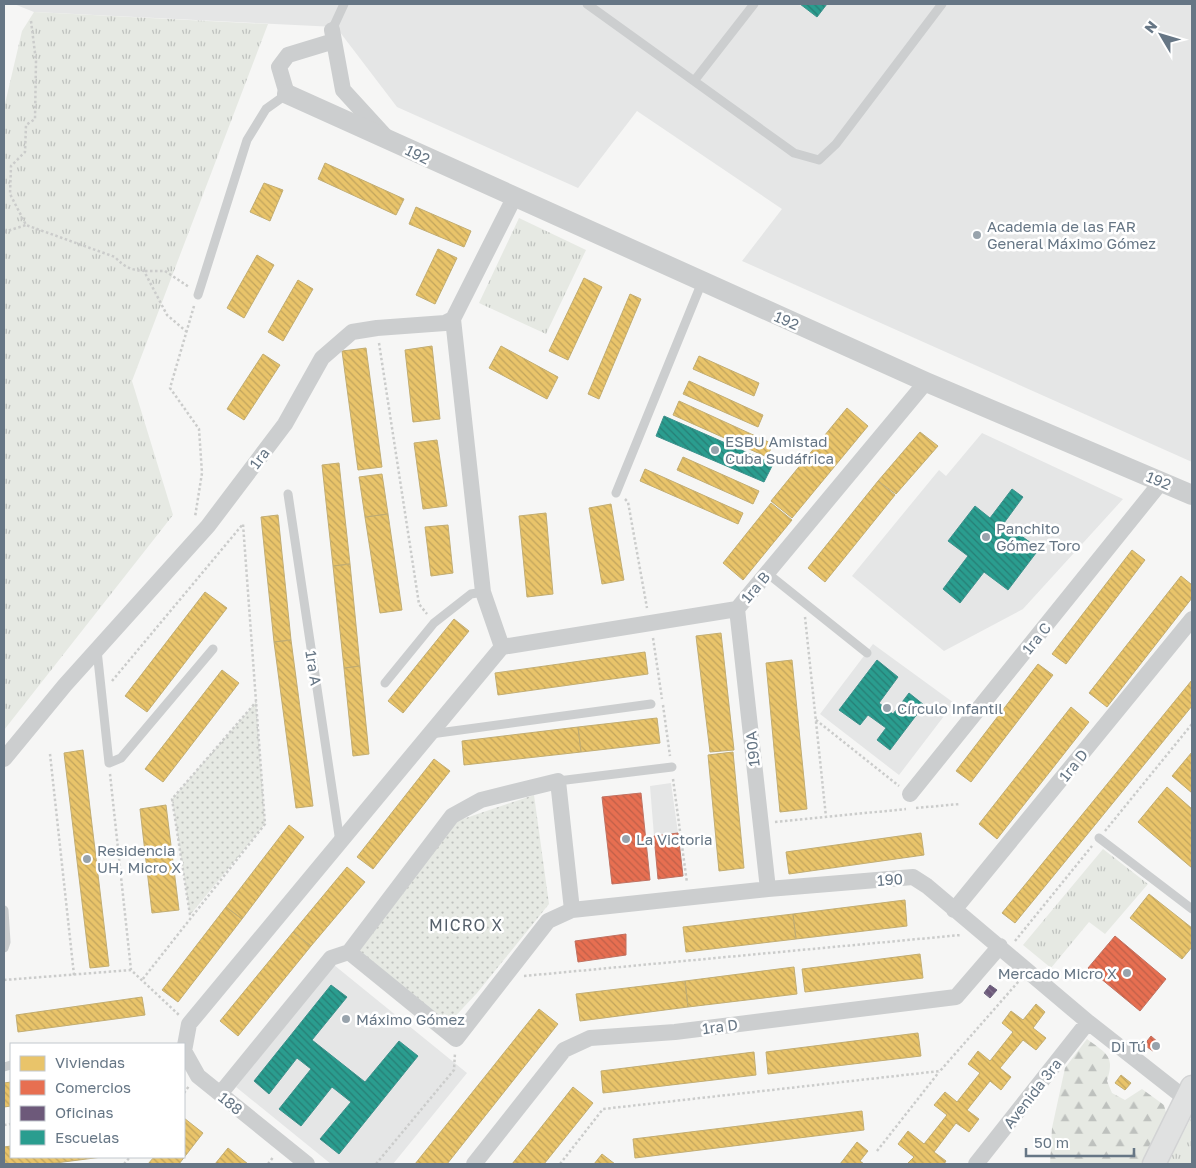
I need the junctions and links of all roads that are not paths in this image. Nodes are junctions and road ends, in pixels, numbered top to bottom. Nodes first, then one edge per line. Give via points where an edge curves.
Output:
1 (344, 4) edge
2 (587, 4) edge
3 (754, 4) edge
4 (942, 4) edge
5 (333, 35) junction
6 (694, 81) junction
7 (287, 94) junction
8 (386, 137) junction
9 (514, 198) junction
10 (702, 282) junction
11 (198, 295) road end
12 (453, 319) junction
13 (926, 382) junction
14 (1162, 481) junction
15 (616, 493) road end
16 (288, 494) dead end
17 (1192, 494) edge
18 (767, 573) junction
19 (483, 592) junction
20 (737, 609) junction
21 (1192, 619) edge
22 (502, 647) junction
23 (214, 649) dead end
24 (97, 650) junction
25 (867, 653) dead end
26 (385, 683) dead end
27 (651, 704) dead end
28 (430, 734) junction
29 (4, 759) edge
30 (672, 767) road end
31 (558, 781) junction
32 (910, 794) road end
33 (1099, 838) dead end
34 (340, 842) junction
35 (768, 889) junction
36 (1192, 909) edge
37 (4, 910) edge
38 (572, 910) junction
39 (954, 910) junction
40 (1000, 946) junction
41 (4, 948) edge
42 (349, 952) junction
43 (1088, 1022) junction
44 (185, 1046) edge
45 (185, 1053) edge
46 (1190, 1092) edge
47 (220, 1094) junction
48 (307, 1164) edge
49 (474, 1164) edge
50 (976, 1164) edge
51 (1154, 1164) edge

1 - 5 lane
2 - 6 lane
3 - 6 lane
4 - 6 lane via 836,144 819,160 794,154
5 - 7 street via 288,55 279,67
5 - 8 street, 192 via 343,90
7 - 8 street, 192
7 - 11 lane via 266,109 247,140
8 - 9 street, 192
9 - 10 street, 192
9 - 12 street
10 - 13 street, 192
10 - 15 lane
12 - 19 street
12 - 24 street, 1ra via 444,323 352,332 322,358 286,424 208,526
13 - 14 street, 192
13 - 18 street, 1ra B
14 - 17 street, 192
14 - 32 street, 1ra C
16 - 34 lane, 1ra A
18 - 20 street, 1ra B
18 - 25 lane
19 - 22 street
19 - 26 lane via 471,594 434,623
20 - 22 street, 1ra B
20 - 35 street, 190A
21 - 39 street, 1ra D
22 - 28 street
23 - 24 lane via 121,758 109,763
24 - 29 street, 1ra
27 - 28 lane
28 - 34 street
30 - 31 lane
31 - 38 street
31 - 42 street via 481,800 452,816
33 - 36 lane
34 - 44 street, 188 via 189,1024
35 - 38 street, 190
35 - 39 street, 190 via 913,877
37 - 41 lane
38 - 42 street, 190 via 548,921 456,1039
39 - 40 street, 190
40 - 43 street, 190
40 - 49 street, 1ra D via 956,997 675,1032 590,1038 564,1050
42 - 47 street via 331,958
43 - 46 street, 190
43 - 50 street, Avenida 3ra
45 - 47 street, 188 via 198,1076
46 - 51 main road
47 - 48 street, 188

